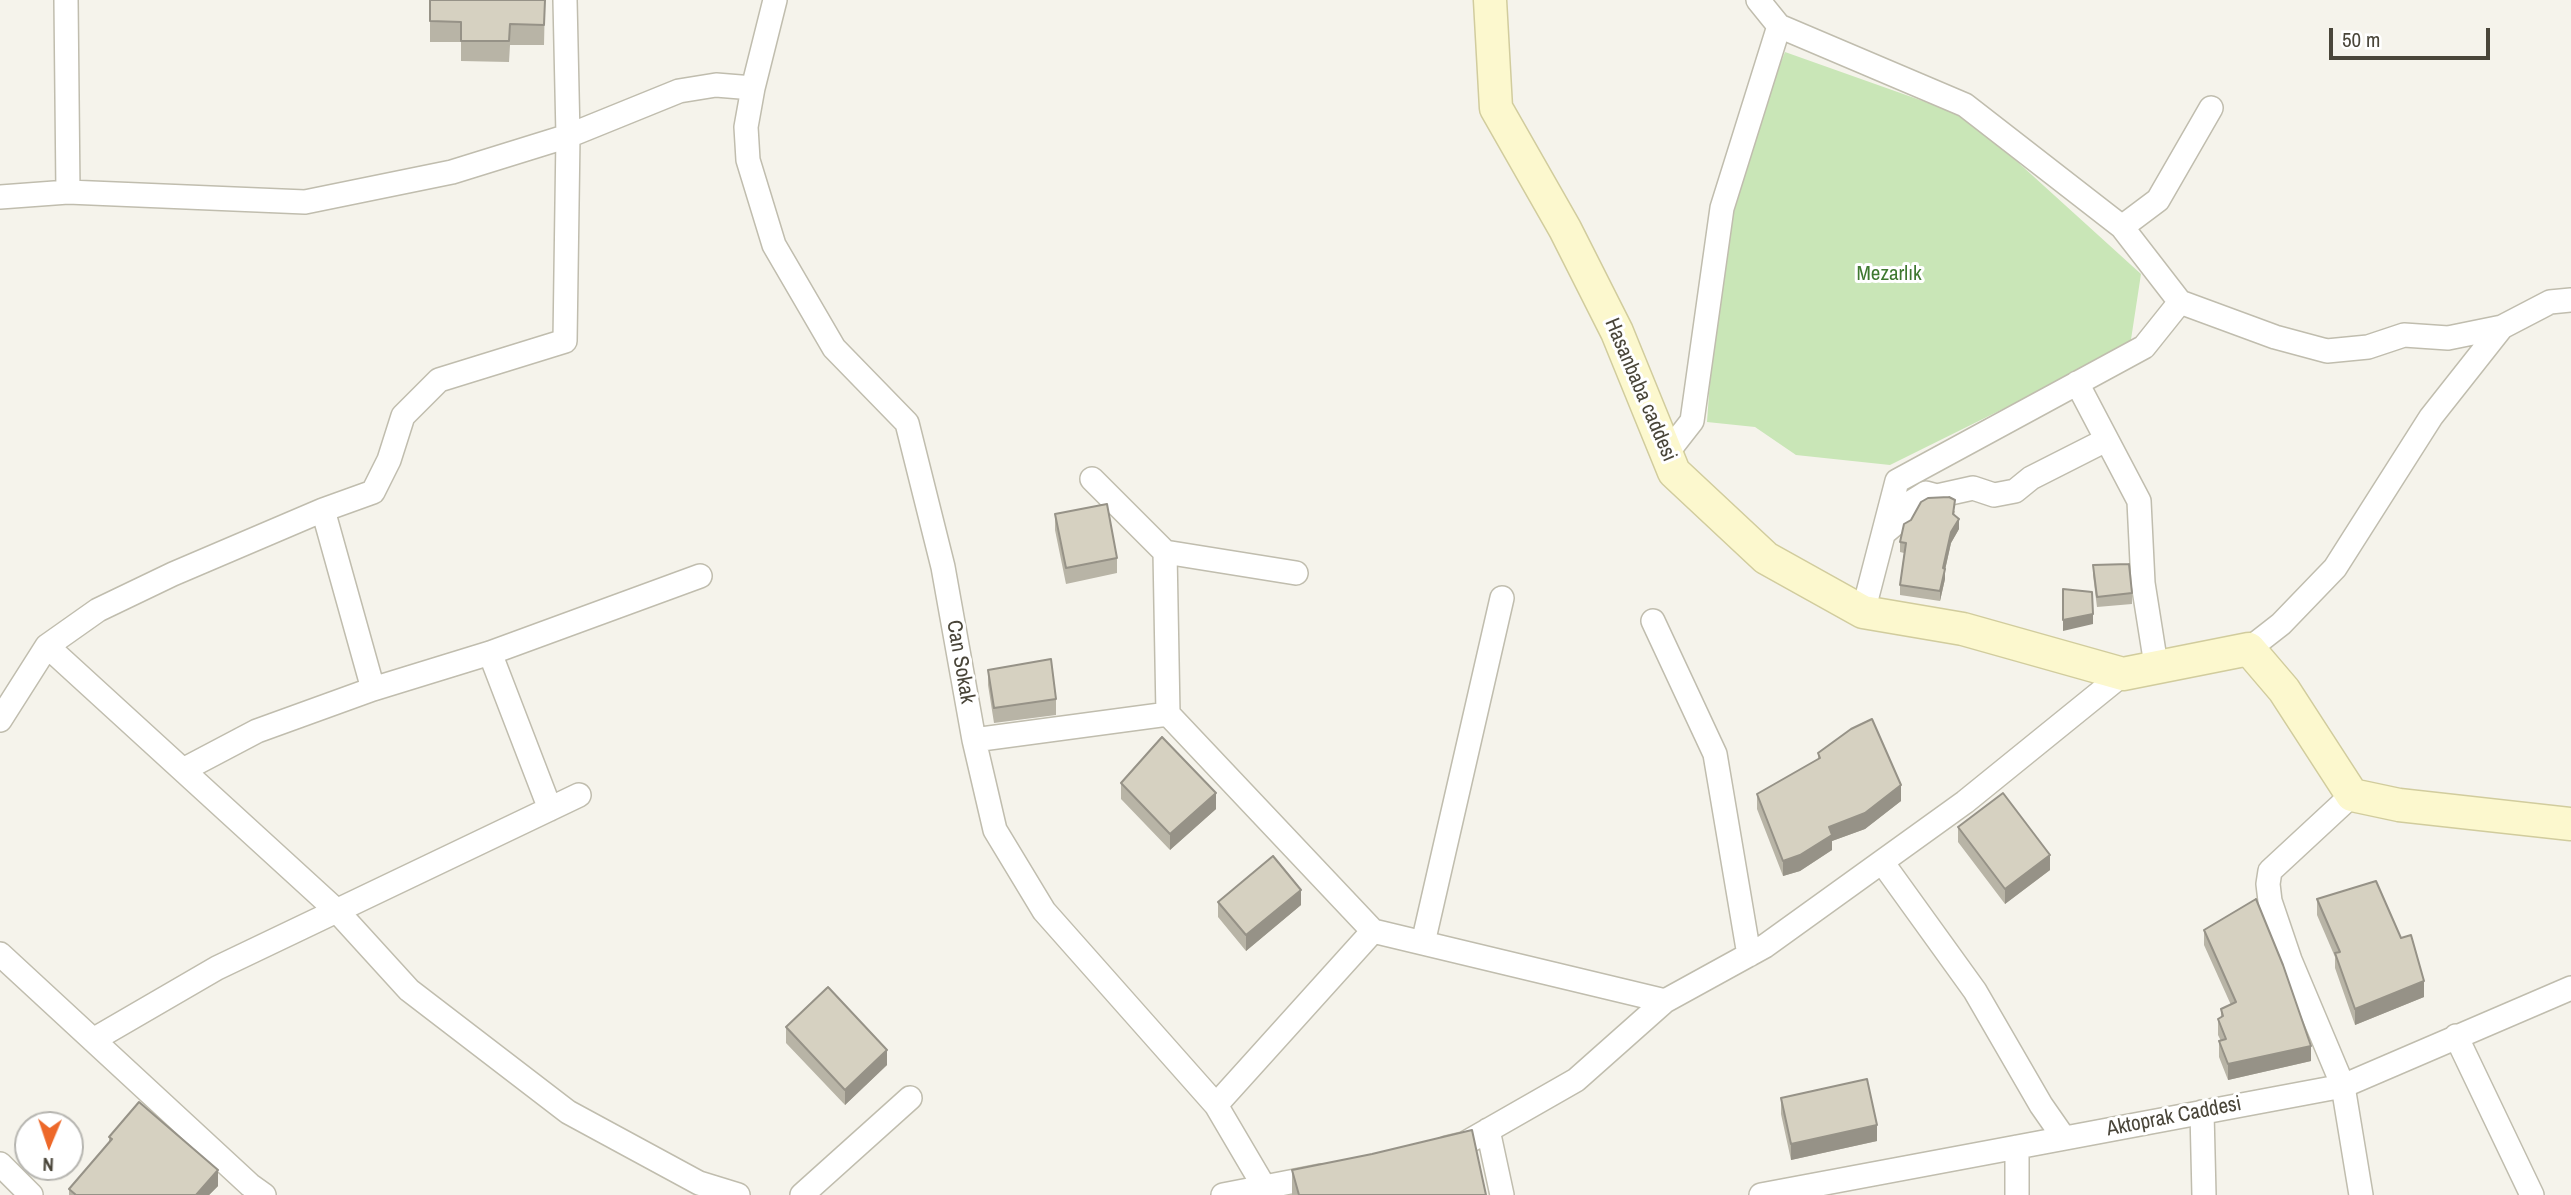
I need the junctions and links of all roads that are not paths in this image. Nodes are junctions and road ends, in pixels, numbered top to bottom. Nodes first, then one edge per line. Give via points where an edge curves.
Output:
1 (66, 0) edge
2 (565, 0) edge
3 (775, 0) edge
4 (1490, 0) edge
5 (1758, 0) edge
6 (1779, 26) junction
7 (753, 88) junction
8 (2211, 108) dead end
9 (568, 136) junction
10 (68, 192) junction
11 (0, 197) edge
12 (2122, 227) junction
13 (2571, 300) edge
14 (2180, 302) junction
15 (2502, 327) junction
16 (2077, 383) junction
17 (2106, 440) junction
18 (1667, 453) junction
19 (1092, 479) dead end
20 (323, 510) junction
21 (1884, 533) junction
22 (1165, 552) junction
23 (1296, 573) dead end
24 (700, 576) dead end
25 (1502, 598) dead end
26 (1863, 612) junction
27 (1653, 621) dead end
28 (47, 646) junction
29 (2249, 649) junction
30 (490, 653) junction
31 (2156, 666) junction
32 (2123, 674) junction
33 (373, 689) junction
34 (1168, 714) junction
35 (0, 720) edge
36 (974, 740) junction
37 (183, 770) junction
38 (579, 795) dead end
39 (2352, 795) junction
40 (550, 809) junction
41 (2571, 824) edge
42 (1882, 862) junction
43 (337, 911) junction
44 (1373, 931) junction
45 (1423, 943) junction
46 (0, 954) edge
47 (1749, 955) junction
48 (2571, 988) edge
49 (1665, 1002) junction
50 (2456, 1036) junction
51 (93, 1040) junction
52 (2343, 1086) junction
53 (910, 1098) dead end
54 (1216, 1105) junction
55 (2202, 1112) junction
56 (1488, 1130) junction
57 (2064, 1138) junction
58 (2017, 1147) junction
59 (1423, 1153) edge
60 (0, 1164) edge
61 (1343, 1172) edge
62 (1824, 1189) edge
63 (1267, 1191) edge
64 (252, 1192) edge
65 (31, 1195) edge
66 (738, 1195) edge
67 (802, 1195) edge
68 (1223, 1195) edge
69 (1502, 1195) edge
70 (1761, 1195) edge
71 (2017, 1195) edge
72 (2204, 1195) edge
73 (2361, 1195) edge
74 (2532, 1195) edge

1 - 10 street
2 - 9 street
3 - 7 street, Can Sokak
4 - 18 street, Hasanbaba caddesi via 1496,107 1617,332
5 - 6 street
6 - 12 street via 1965,105
6 - 18 street via 1722,208 1692,421
7 - 9 street via 716,85 679,91
7 - 36 street, Can Sokak via 746,127 748,160 774,245 834,348 907,423 943,567
8 - 12 street via 2158,200
9 - 10 street via 452,172 305,202
9 - 20 street via 565,341 439,380 403,416 373,492
10 - 11 street
12 - 14 street
13 - 15 street via 2550,302
14 - 15 street via 2328,351 2404,335 2448,338
14 - 16 street via 2144,347
15 - 29 street via 2431,416 2335,568 2281,624
16 - 17 street
16 - 21 street via 1897,481
17 - 21 street via 2031,478 2015,491 1994,495 1973,488 1937,496 1926,493 1910,503 1903,517
17 - 31 street via 2139,501 2143,583
18 - 26 street, Hasanbaba caddesi via 1674,471 1766,558
19 - 22 street
20 - 28 street via 98,610
20 - 33 street
21 - 26 street
22 - 23 street
22 - 34 street
24 - 30 street
25 - 45 street
26 - 32 street, Hasanbaba caddesi via 1963,629
27 - 47 street via 1715,754
28 - 35 street
28 - 37 street
29 - 31 street
29 - 39 street via 2284,690
30 - 33 street
30 - 40 street
31 - 32 street
32 - 42 street via 1965,802
33 - 37 street via 257,731
34 - 36 street
34 - 44 street
36 - 54 street, Can Sokak via 995,830 1044,911
37 - 43 street
38 - 40 street
39 - 41 street via 2399,805
39 - 52 street via 2270,871 2267,884 2290,960
40 - 43 street
42 - 47 street
42 - 57 street via 1975,990
43 - 51 street via 217,968
43 - 66 street via 409,990 568,1112 699,1183
44 - 45 street
44 - 54 street
45 - 49 street
46 - 51 street
47 - 49 street
48 - 50 street, Aktoprak Caddesi
49 - 56 street via 1576,1080
50 - 52 street, Aktoprak Caddesi
50 - 74 street
51 - 64 street
52 - 55 street, Aktoprak Caddesi
52 - 73 street
53 - 67 street
54 - 63 street, Can Sokak
55 - 57 street, Aktoprak Caddesi
55 - 72 street
56 - 59 street via 1464,1144
56 - 69 street
57 - 58 street, Aktoprak Caddesi
58 - 62 street, Aktoprak Caddesi
58 - 71 street
60 - 65 street
61 - 63 street
62 - 70 street, Aktoprak Caddesi
63 - 68 street

